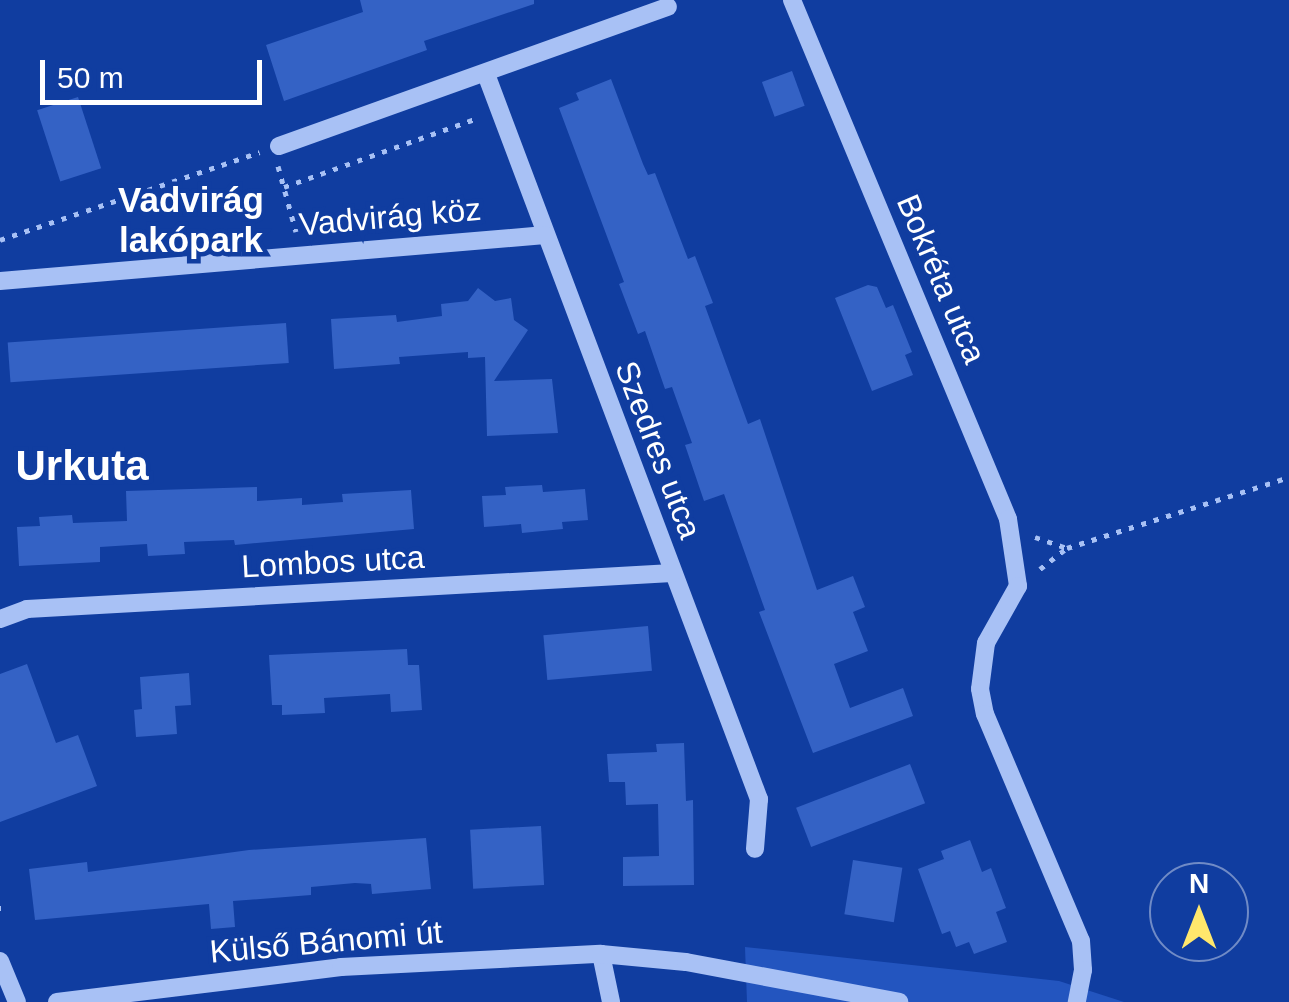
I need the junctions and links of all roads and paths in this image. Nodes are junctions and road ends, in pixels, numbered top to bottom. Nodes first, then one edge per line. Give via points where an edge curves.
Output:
1 (792, 0) edge
2 (668, 7) dead end
3 (486, 74) junction
4 (499, 110) junction
5 (279, 146) junction
6 (284, 187) junction
7 (545, 235) junction
8 (0, 240) edge
9 (302, 254) junction
10 (0, 281) edge
11 (1289, 477) edge
12 (672, 573) junction
13 (1018, 586) junction
14 (0, 620) edge
15 (755, 849) dead end
16 (601, 954) junction
17 (0, 960) edge
18 (17, 1002) edge
19 (57, 1002) edge
20 (611, 1002) edge
21 (899, 1002) edge
22 (1077, 1002) edge

1 - 13 street, Bokréta utca via 1008,519
2 - 3 street
3 - 4 street, Szedres utca
3 - 5 street
4 - 6 path
4 - 7 street, Szedres utca
5 - 6 path via 275,156
5 - 8 path
6 - 9 path
7 - 9 street, Vadvirág köz
7 - 12 street, Szedres utca
9 - 10 street, Vadvirág köz
11 - 13 path via 1067,548
12 - 14 street, Lombos utca via 27,609
12 - 15 street, Szedres utca via 758,799
13 - 22 street via 986,642 980,690 1082,941
16 - 19 street, Külső Bánomi út via 341,967
16 - 20 street
16 - 21 street, Külső Bánomi út via 686,962
17 - 18 street

